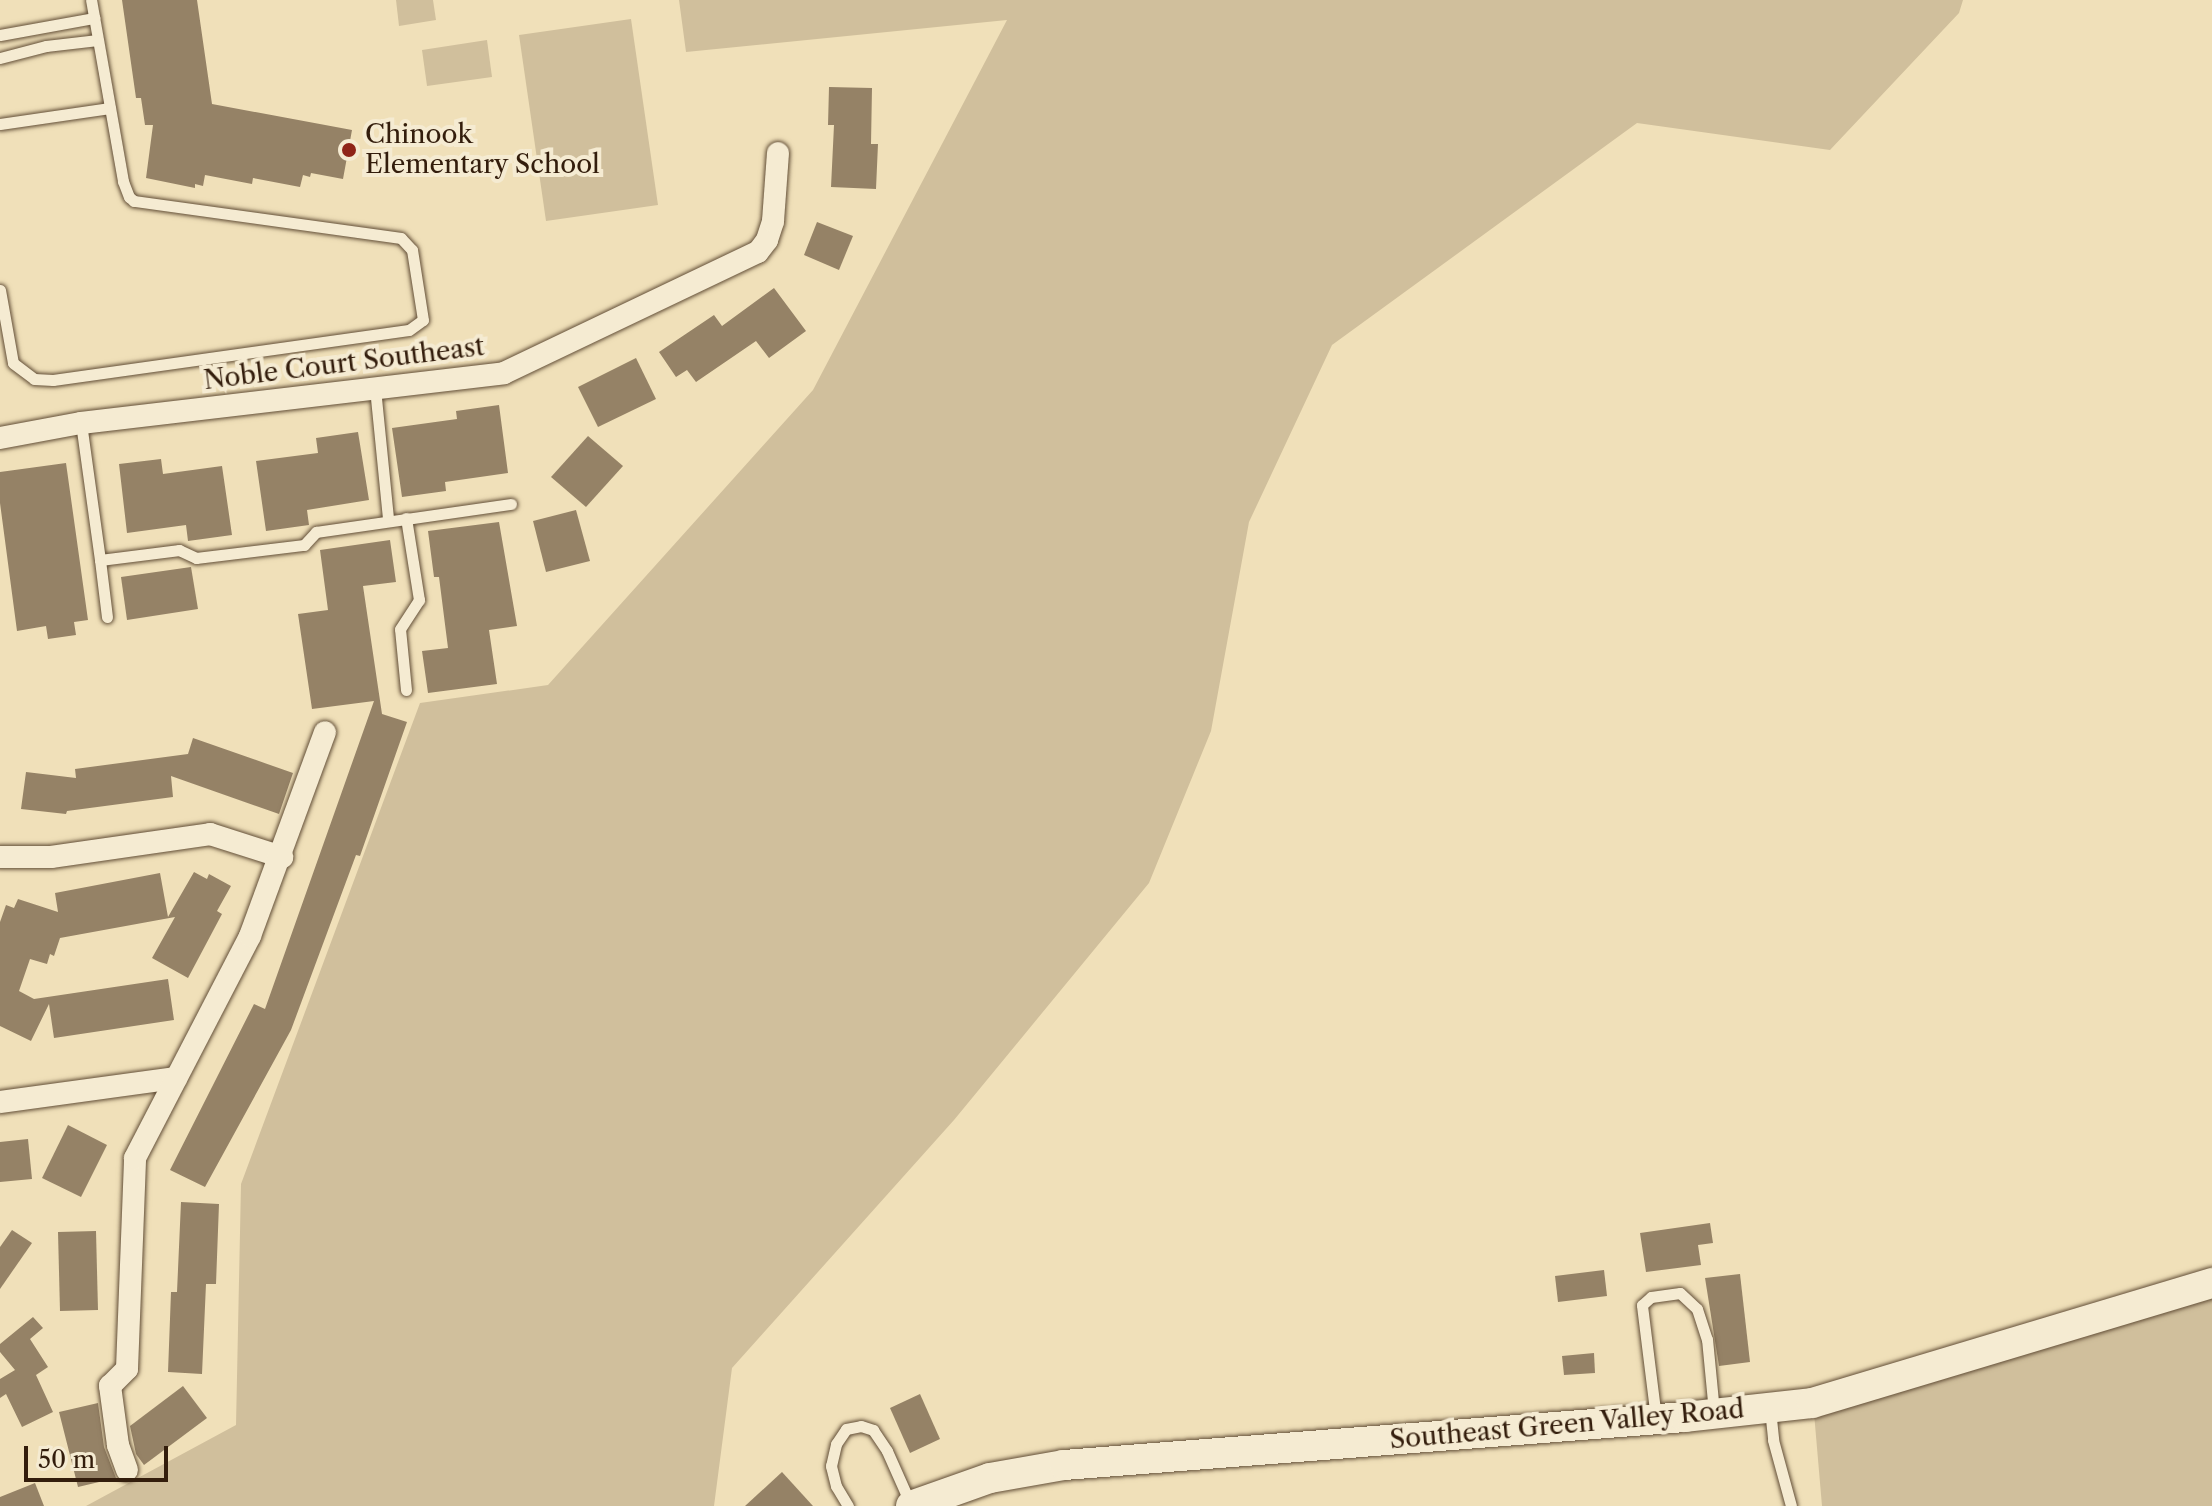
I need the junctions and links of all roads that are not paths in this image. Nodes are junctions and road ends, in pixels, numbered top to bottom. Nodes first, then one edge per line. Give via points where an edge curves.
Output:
1 (91, 0) edge
2 (94, 18) junction
3 (0, 35) edge
4 (98, 40) junction
5 (0, 58) edge
6 (110, 108) junction
7 (0, 124) edge
8 (778, 153) dead end
9 (0, 290) edge
10 (375, 388) junction
11 (81, 423) junction
12 (0, 438) edge
13 (511, 504) dead end
14 (406, 518) junction
15 (388, 519) junction
16 (100, 560) junction
17 (107, 617) dead end
18 (406, 690) dead end
19 (325, 732) dead end
20 (0, 857) edge
21 (282, 857) junction
22 (176, 1078) junction
23 (0, 1102) edge
24 (2212, 1283) edge
25 (1770, 1408) junction
26 (1714, 1414) junction
27 (1656, 1419) junction
28 (127, 1470) dead end
29 (848, 1506) edge
30 (911, 1506) edge
31 (1791, 1506) edge

1 - 2 lane
2 - 3 lane
2 - 4 lane
4 - 5 lane
4 - 6 lane
6 - 7 lane
6 - 9 lane via 123,181 134,201 401,238 412,250 424,314 420,324 409,330 34,379 20,371 8,351
8 - 10 street, Noble Court Southeast via 773,221 758,252 504,373
10 - 11 street, Noble Court Southeast
10 - 15 lane
11 - 12 street, Noble Court Southeast
11 - 16 lane
13 - 14 lane
14 - 15 lane
14 - 18 lane via 419,600 400,629
15 - 16 lane via 316,532 304,545 196,558 179,550
16 - 17 lane
19 - 21 street
20 - 21 street via 51,857 210,834
21 - 22 street via 250,936
22 - 23 street
22 - 28 street via 135,1158 127,1369 110,1386
24 - 25 street, Southeast Green Valley Road via 1812,1403
25 - 26 street, Southeast Green Valley Road
25 - 31 lane
26 - 27 street, Southeast Green Valley Road
26 - 27 lane via 1707,1339 1697,1309 1680,1293 1651,1297 1642,1305
27 - 30 street, Southeast Green Valley Road via 1064,1465 990,1478
29 - 30 lane via 831,1466 846,1429 861,1426 873,1430 887,1451

